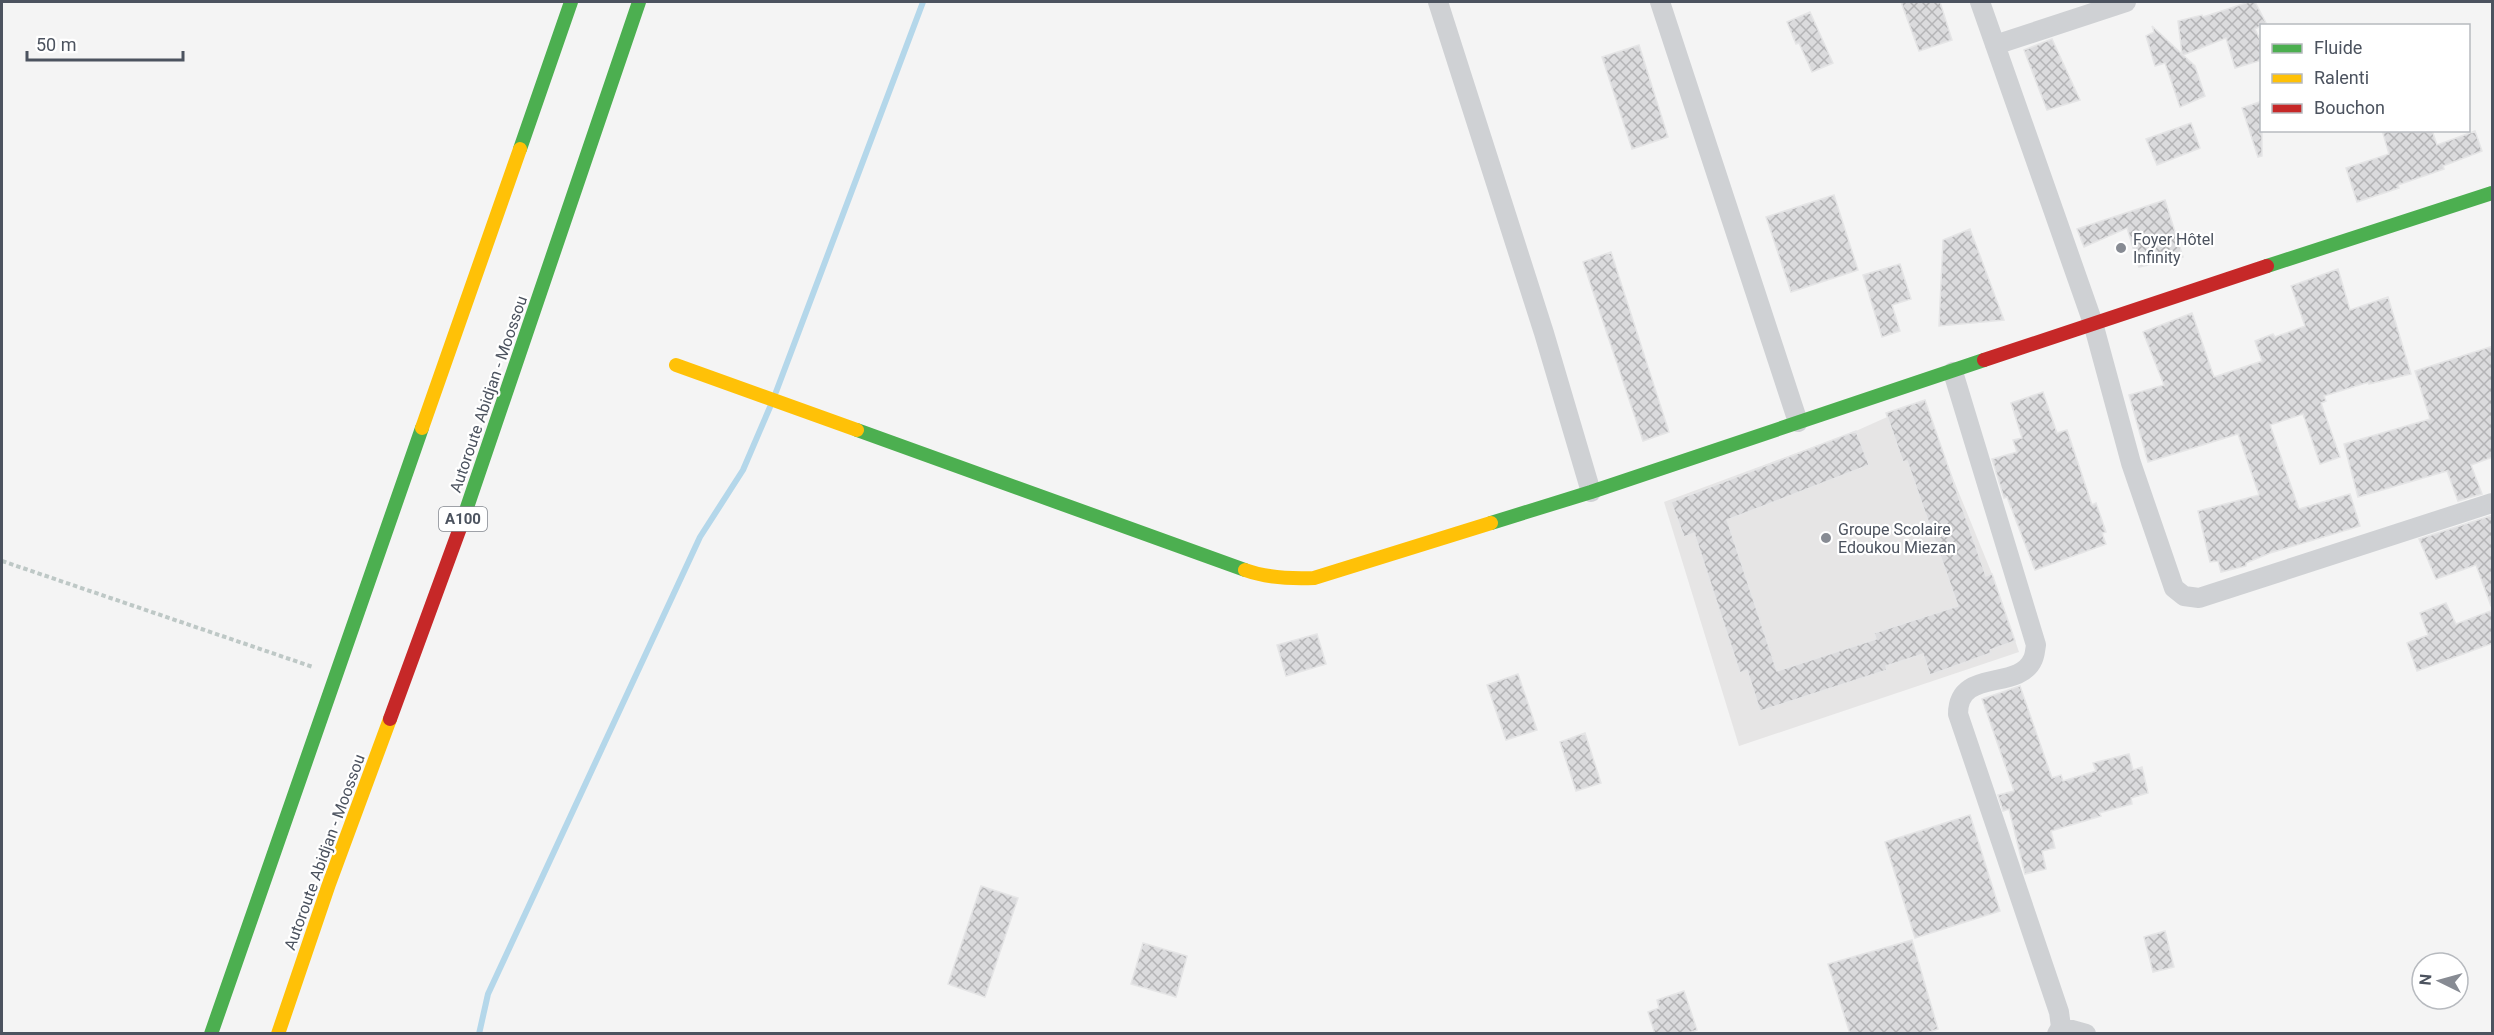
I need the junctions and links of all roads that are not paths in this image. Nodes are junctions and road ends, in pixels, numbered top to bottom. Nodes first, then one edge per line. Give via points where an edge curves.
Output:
1 (571, 2) edge
2 (639, 2) edge
3 (1438, 2) edge
4 (1660, 2) edge
5 (1980, 2) edge
6 (2126, 2) edge
7 (1995, 45) junction
8 (2493, 193) edge
9 (2093, 323) junction
10 (676, 365) dead end
11 (1953, 372) junction
12 (1798, 422) junction
13 (1591, 492) junction
14 (2493, 503) edge
15 (2059, 1030) edge
16 (212, 1034) edge
17 (278, 1034) edge
18 (2086, 1034) edge

1 - 16 main road
2 - 17 main road, Autoroute Abidjan - Moossou / A100 via 447,565
3 - 13 street
4 - 12 street
5 - 7 street
6 - 7 street
7 - 9 street
8 - 9 main road
9 - 11 main road
9 - 14 street via 2131,463 2174,588 2184,596 2199,598
10 - 13 main road via 1258,575 1314,578
11 - 12 main road
11 - 15 street via 2036,645 2032,662 2019,673 1968,689 1958,701 1959,714 2060,1012
12 - 13 main road
15 - 18 street

